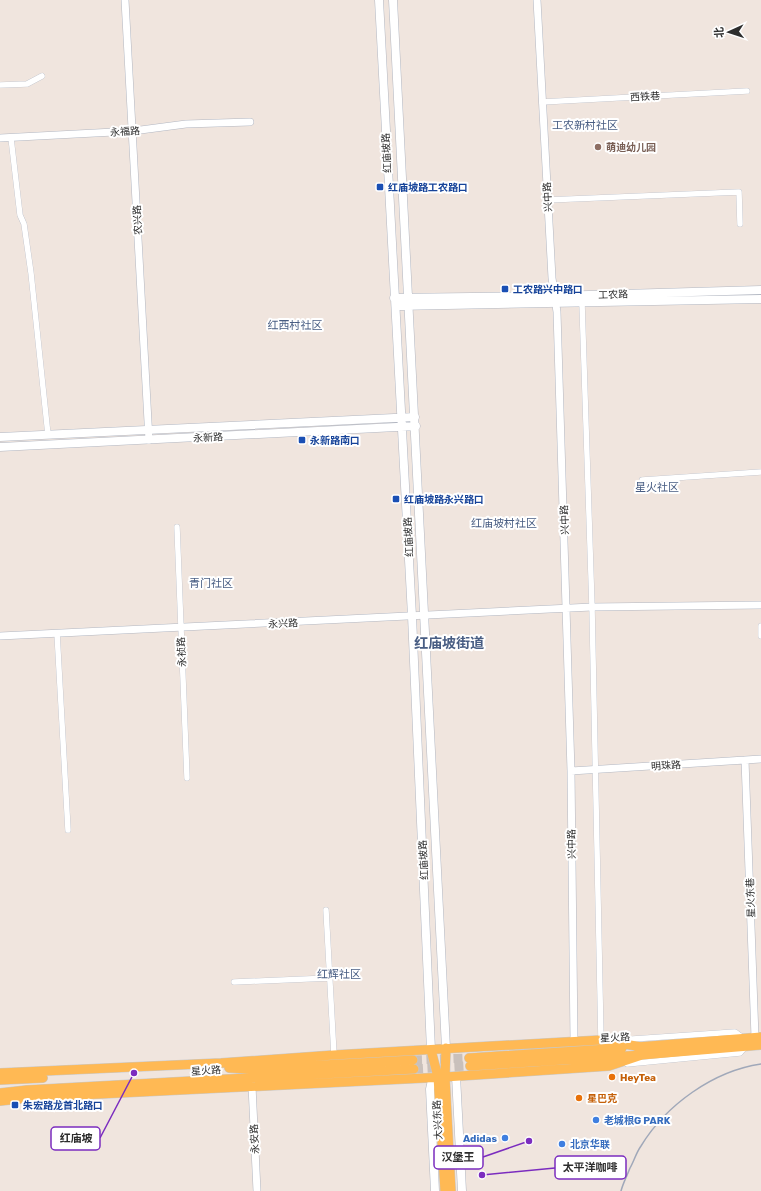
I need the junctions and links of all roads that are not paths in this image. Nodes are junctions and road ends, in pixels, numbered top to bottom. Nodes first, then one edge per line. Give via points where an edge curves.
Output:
1 (126, 0) edge
2 (379, 0) edge
3 (393, 0) edge
4 (537, 0) edge
5 (42, 76) dead end
6 (0, 85) edge
7 (747, 91) dead end
8 (542, 102) junction
9 (250, 122) dead end
10 (133, 131) junction
11 (0, 138) edge
12 (11, 138) junction
13 (548, 200) junction
14 (740, 224) dead end
15 (761, 290) edge
16 (409, 298) junction
17 (761, 298) edge
18 (555, 300) junction
19 (395, 302) junction
20 (582, 303) junction
21 (409, 307) junction
22 (402, 417) junction
23 (415, 421) junction
24 (402, 426) junction
25 (149, 431) junction
26 (48, 435) junction
27 (0, 437) edge
28 (149, 440) junction
29 (0, 447) edge
30 (761, 472) edge
31 (642, 480) dead end
32 (177, 526) dead end
33 (761, 605) edge
34 (592, 607) junction
35 (567, 608) junction
36 (412, 616) junction
37 (424, 616) junction
38 (761, 626) edge
39 (180, 628) junction
40 (57, 633) junction
41 (0, 636) edge
42 (761, 636) edge
43 (761, 759) edge
44 (745, 760) junction
45 (595, 770) junction
46 (571, 771) junction
47 (187, 778) dead end
48 (68, 830) dead end
49 (326, 910) dead end
50 (330, 978) junction
51 (234, 982) dead end
52 (601, 1040) junction
53 (759, 1041) edge
54 (574, 1042) junction
55 (744, 1042) junction
56 (446, 1048) junction
57 (432, 1050) junction
58 (642, 1051) junction
59 (334, 1055) junction
60 (236, 1062) junction
61 (469, 1062) tunnel mouth
62 (609, 1066) junction
63 (212, 1069) junction
64 (0, 1074) edge
65 (456, 1076) junction
66 (442, 1077) junction
67 (231, 1079) junction
68 (0, 1080) edge
69 (252, 1086) junction
70 (160, 1087) junction
71 (214, 1087) junction
72 (48, 1089) junction
73 (97, 1090) junction
74 (0, 1093) edge
75 (22, 1099) junction
76 (0, 1101) edge
77 (257, 1191) edge
78 (434, 1191) edge
79 (445, 1191) edge
80 (451, 1191) edge
81 (462, 1191) edge

1 - 10 street, 农兴路
2 - 19 main road, 红庙坡路
3 - 16 main road, 红庙坡路
4 - 8 street, 兴中路
5 - 6 street via 27,84
7 - 8 street, 西铁巷
8 - 13 street, 兴中路
9 - 10 street, 永福路 via 186,124
10 - 12 street, 永福路
10 - 25 street, 农兴路
11 - 12 street, 永福路
12 - 26 street via 20,215 24,224 31,273
13 - 14 street via 738,192
13 - 18 street, 兴中路
15 - 18 main road, 工农路
16 - 18 main road, 工农路
16 - 19 main road, 工农路
16 - 21 main road, 红庙坡路
17 - 20 main road, 工农路
18 - 20 main road, 工农路
18 - 21 main road, 工农路
18 - 35 street, 兴中路
19 - 21 main road, 工农路
19 - 22 main road, 红庙坡路
20 - 34 street
21 - 23 main road, 红庙坡路
22 - 23 main road, 永新路
22 - 24 main road, 红庙坡路
22 - 25 main road, 永新路
23 - 24 main road, 永新路
23 - 37 main road, 红庙坡路
24 - 28 main road, 永新路
24 - 36 main road, 红庙坡路
25 - 26 main road, 永新路
25 - 28 street, 农兴路
26 - 27 main road, 永新路
28 - 29 main road, 永新路
30 - 31 street
32 - 39 street, 永祯路
33 - 34 street, 永兴路
34 - 35 street, 永兴路
34 - 45 street
35 - 37 street, 永兴路
35 - 46 street, 兴中路
36 - 37 street, 永兴路
36 - 39 street, 永兴路
36 - 57 main road, 红庙坡路
37 - 56 main road, 红庙坡路
38 - 42 street
39 - 40 street, 永兴路
39 - 47 street, 永祯路
40 - 41 street, 永兴路
40 - 48 street
43 - 44 street, 明珠路
44 - 45 street, 明珠路
44 - 53 street, 星火东巷
45 - 46 street, 明珠路
45 - 52 street
46 - 54 street, 兴中路
49 - 50 street
50 - 51 street
50 - 59 street
52 - 54 main road
52 - 55 street via 735,1032
52 - 58 main road
53 - 55 main road, 星火路
54 - 56 main road
55 - 58 main road, 星火路
55 - 62 street via 740,1053
56 - 57 main road
56 - 66 main road, 大兴东路
57 - 59 main road
57 - 66 main road, 大兴东路
58 - 61 main road, 星火路
58 - 62 main road
59 - 60 main road
60 - 63 main road
60 - 64 main road
62 - 65 main road
63 - 67 main road, 星火路 via 414,1065
63 - 68 main road, 星火路
65 - 66 main road
65 - 81 main road
66 - 69 main road
66 - 78 main road via 432,1080 430,1089
66 - 79 main road, 大兴东路
66 - 80 main road, 大兴东路
67 - 70 main road, 星火路
67 - 71 main road
69 - 71 main road
69 - 77 street, 永安路
70 - 71 main road
70 - 73 main road, 星火路
72 - 73 main road, 星火路
72 - 74 main road, 星火路
72 - 75 main road
73 - 75 main road
75 - 76 main road

